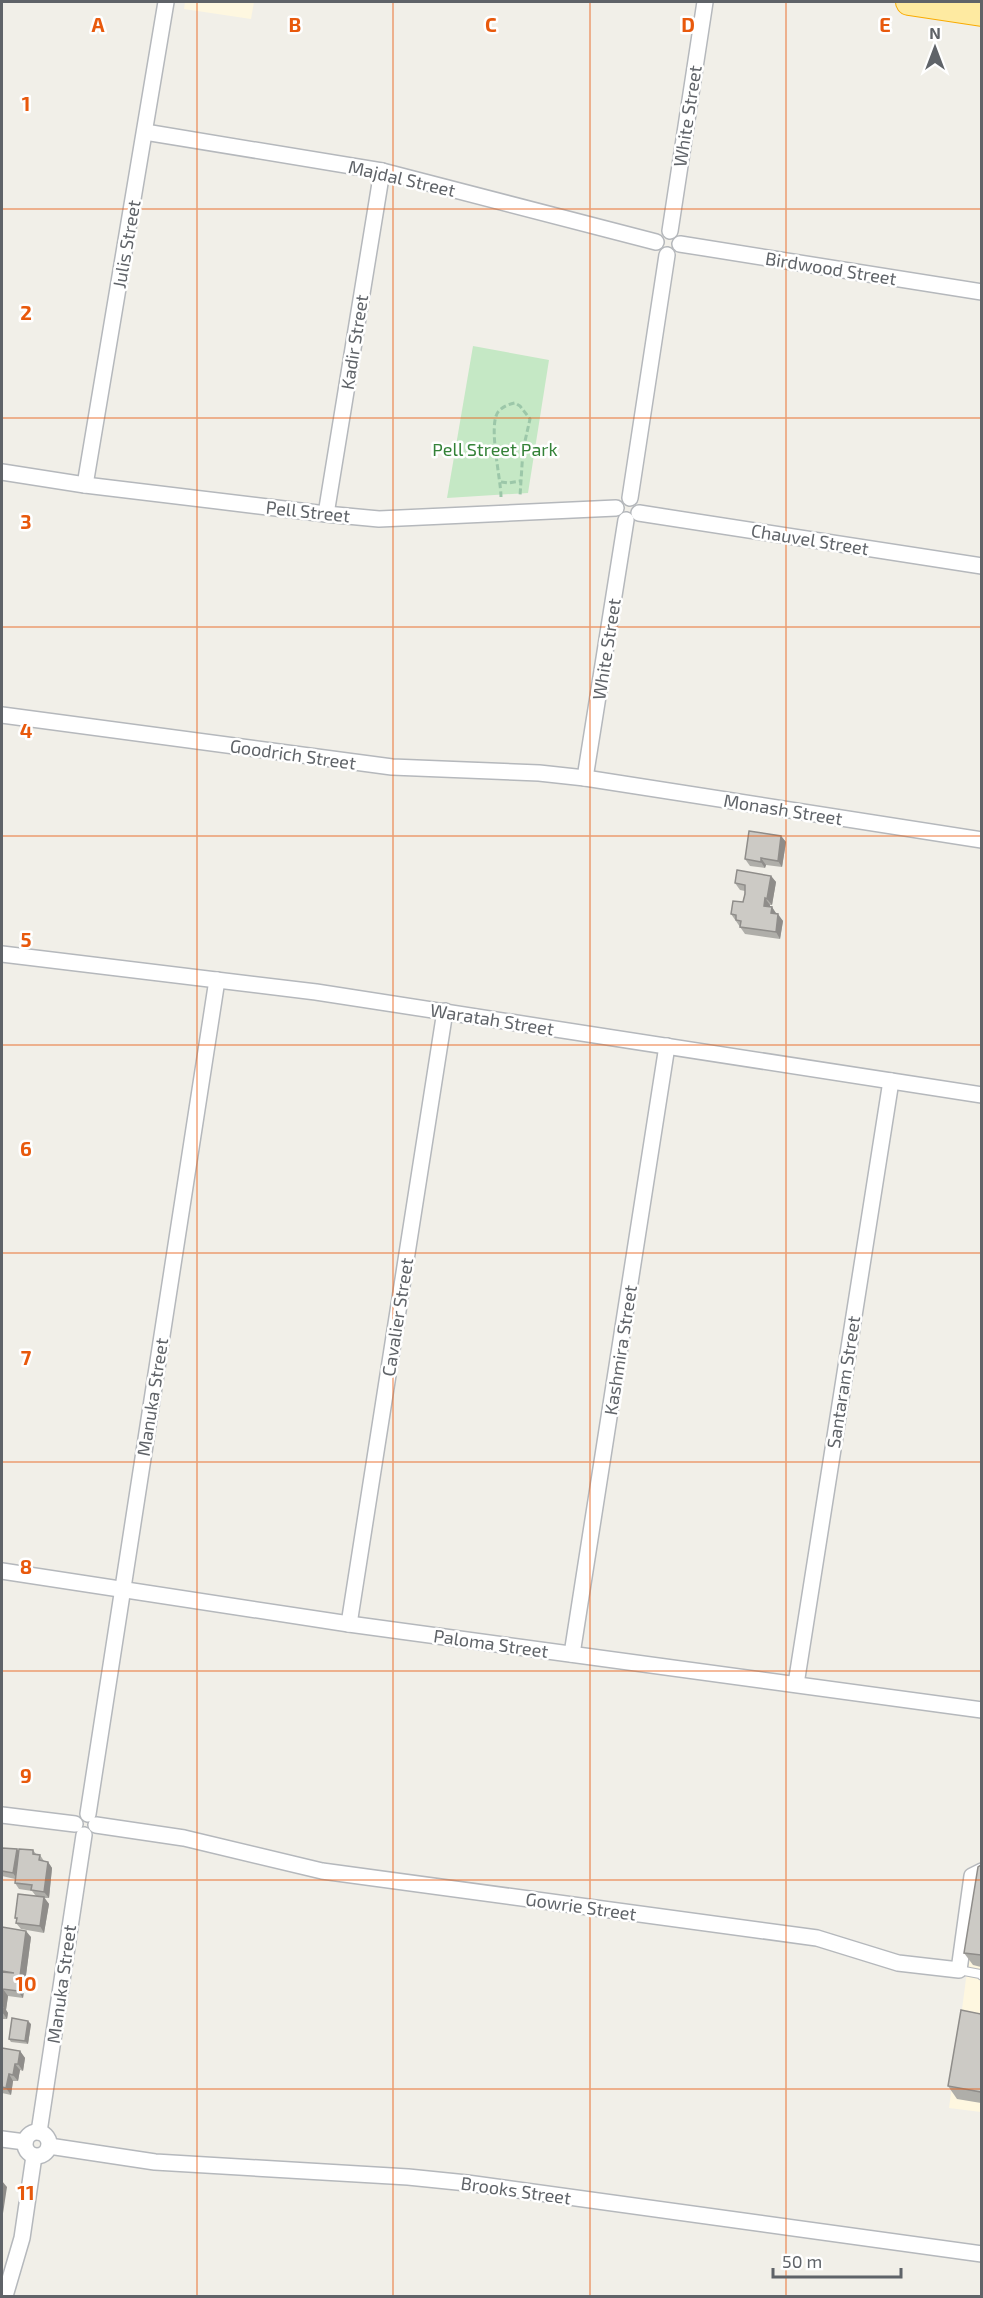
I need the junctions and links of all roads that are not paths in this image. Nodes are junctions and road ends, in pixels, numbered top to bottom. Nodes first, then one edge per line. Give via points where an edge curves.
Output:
1 (166, 2) edge
2 (705, 2) edge
3 (909, 2) edge
4 (981, 13) edge
5 (145, 132) junction
6 (382, 171) junction
7 (670, 231) junction
8 (656, 242) junction
9 (680, 244) junction
10 (667, 255) junction
11 (981, 292) edge
12 (2, 472) edge
13 (86, 485) junction
14 (630, 498) junction
15 (616, 508) junction
16 (326, 514) junction
17 (632, 516) junction
18 (981, 566) edge
19 (2, 715) edge
20 (585, 778) junction
21 (981, 840) edge
22 (2, 954) edge
23 (217, 980) junction
24 (444, 1011) junction
25 (667, 1046) junction
26 (891, 1081) junction
27 (981, 1095) edge
28 (2, 1571) edge
29 (122, 1590) junction
30 (349, 1624) junction
31 (572, 1654) junction
32 (795, 1684) junction
33 (981, 1710) edge
34 (2, 1815) edge
35 (92, 1820) junction
36 (79, 1830) junction
37 (981, 1871) edge
38 (959, 1970) junction
39 (981, 1976) edge
40 (39, 2132) junction
41 (2, 2139) edge
42 (25, 2142) junction
43 (49, 2146) junction
44 (34, 2156) junction
45 (981, 2254) edge
46 (5, 2296) edge

1 - 5 street, Julis Street
2 - 7 street, White Street
3 - 4 highway
5 - 6 street, Majdal Street
5 - 13 street, Julis Street
6 - 8 street, Majdal Street
6 - 16 street, Kadir Street
7 - 8 street via 659,235
7 - 9 street
8 - 10 street via 657,249
9 - 10 street
9 - 11 street, Birdwood Street
10 - 14 street
12 - 13 street, Pell Street
13 - 16 street, Pell Street
14 - 15 street via 621,500
14 - 17 street via 638,505
15 - 16 street, Pell Street via 379,519
15 - 17 street via 620,517
17 - 18 street, Chauvel Street
17 - 20 street, White Street
19 - 20 street, Goodrich Street via 392,767
20 - 21 street, Monash Street
22 - 23 street, Waratah Street
23 - 24 street, Waratah Street
23 - 29 street, Manuka Street
24 - 25 street, Waratah Street
24 - 30 street, Cavalier Street
25 - 26 street, Waratah Street
25 - 31 street, Kashmira Street
26 - 27 street, Waratah Street
26 - 32 street, Santaram Street
28 - 29 street, Paloma Street
29 - 30 street, Paloma Street
29 - 35 street, Manuka Street
30 - 31 street, Paloma Street
31 - 32 street, Paloma Street
32 - 33 street, Paloma Street
34 - 36 street
35 - 36 street via 79,1816
35 - 38 street, Gowrie Street via 322,1871 817,1938 898,1963
36 - 40 street, Manuka Street
37 - 38 street via 972,1876
38 - 39 lane
40 - 42 street via 32,2133
40 - 43 street via 48,2138
41 - 42 street
42 - 44 street
43 - 44 street via 46,2153
43 - 45 street, Brooks Street via 155,2162 408,2176
44 - 46 street via 22,2238

